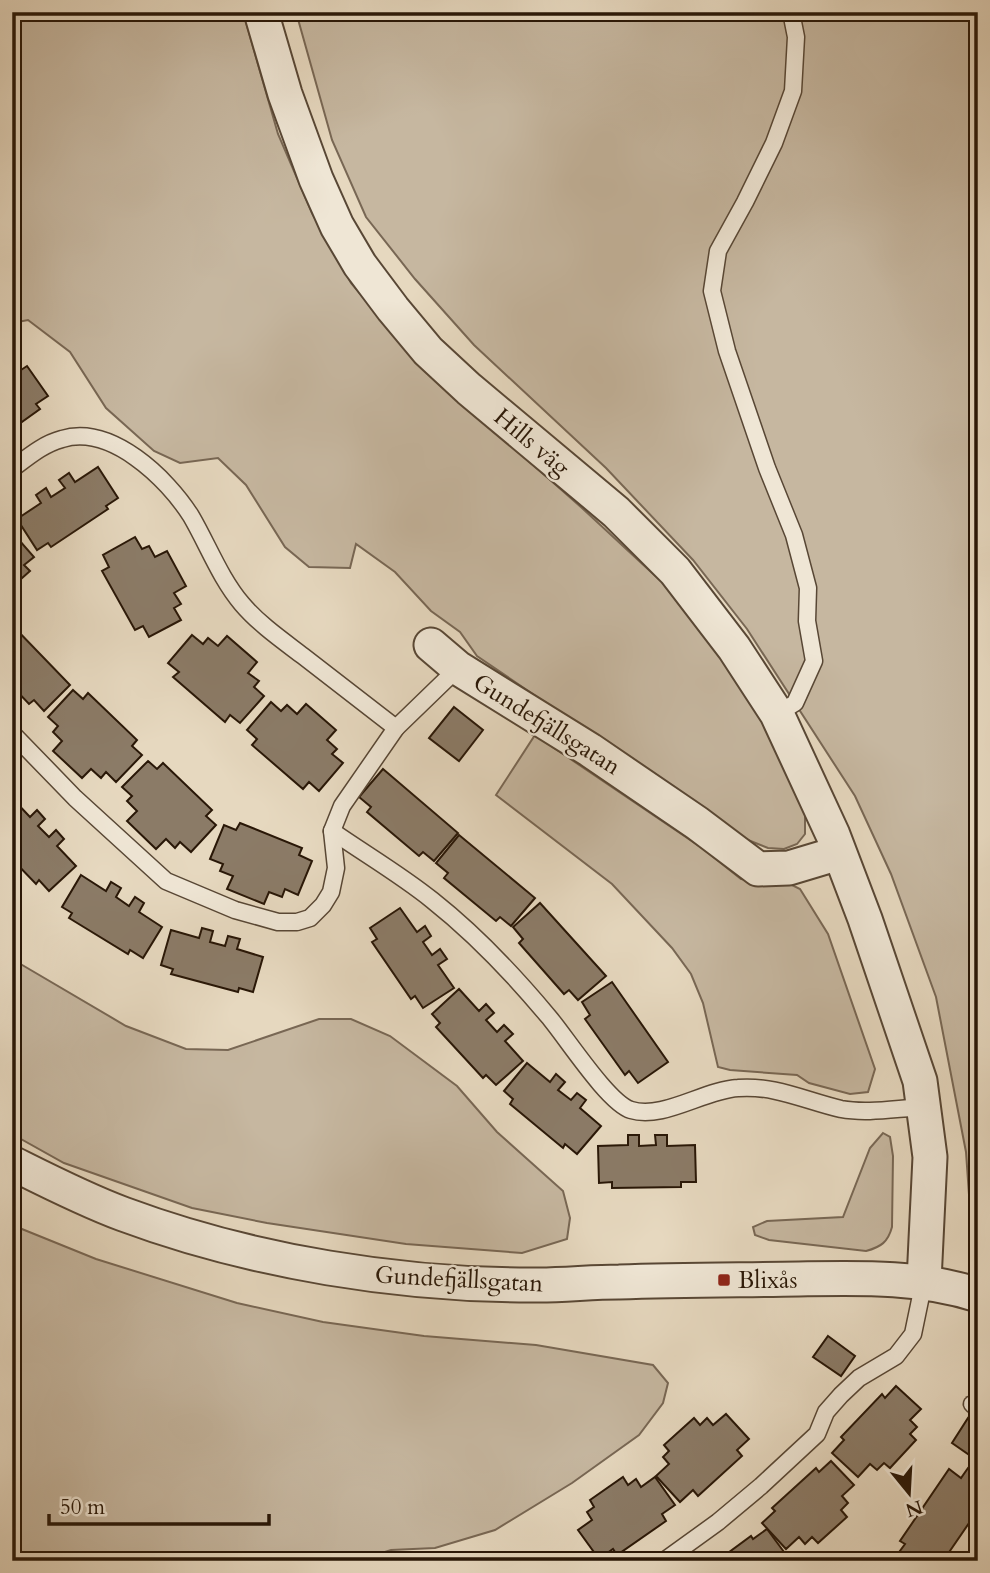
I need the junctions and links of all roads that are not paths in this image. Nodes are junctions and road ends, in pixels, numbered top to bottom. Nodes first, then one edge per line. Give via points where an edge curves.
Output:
1 (261, 12) edge
2 (792, 12) edge
3 (12, 469) edge
4 (431, 645) dead end
5 (458, 668) junction
6 (777, 714) junction
7 (396, 728) junction
8 (12, 733) edge
9 (332, 831) junction
10 (839, 853) junction
11 (925, 1107) junction
12 (12, 1163) edge
13 (924, 1281) junction
14 (978, 1295) edge
15 (664, 1561) edge

1 - 6 street, Hills väg via 316,179 360,265 428,351 616,512 675,571
2 - 6 lane via 796,37 793,91 774,143 718,251 712,291 727,351 794,535 808,588 807,621 814,660 795,703
3 - 7 lane via 41,448 81,435 118,445 136,457 190,514 224,580 242,604
4 - 5 street, Gundefjällsgatan
5 - 7 lane, Gundefjällsgatan
5 - 10 street, Gundefjällsgatan via 590,750 758,869 789,868
6 - 10 street, Hills väg
7 - 9 lane, Gundefjällsgatan via 342,806
8 - 9 lane via 166,881 235,910 278,922 310,918 331,892 336,868
9 - 11 lane via 431,899 476,939 521,984 613,1100 631,1111 656,1112 737,1088 782,1091 842,1109
10 - 11 street via 920,1081
11 - 13 street via 930,1157
12 - 13 street, Gundefjällsgatan via 124,1214 250,1251 347,1273 539,1285
13 - 14 street, Gundefjällsgatan
13 - 15 lane via 913,1334 896,1356 859,1378 826,1412 817,1434 798,1452 718,1522

